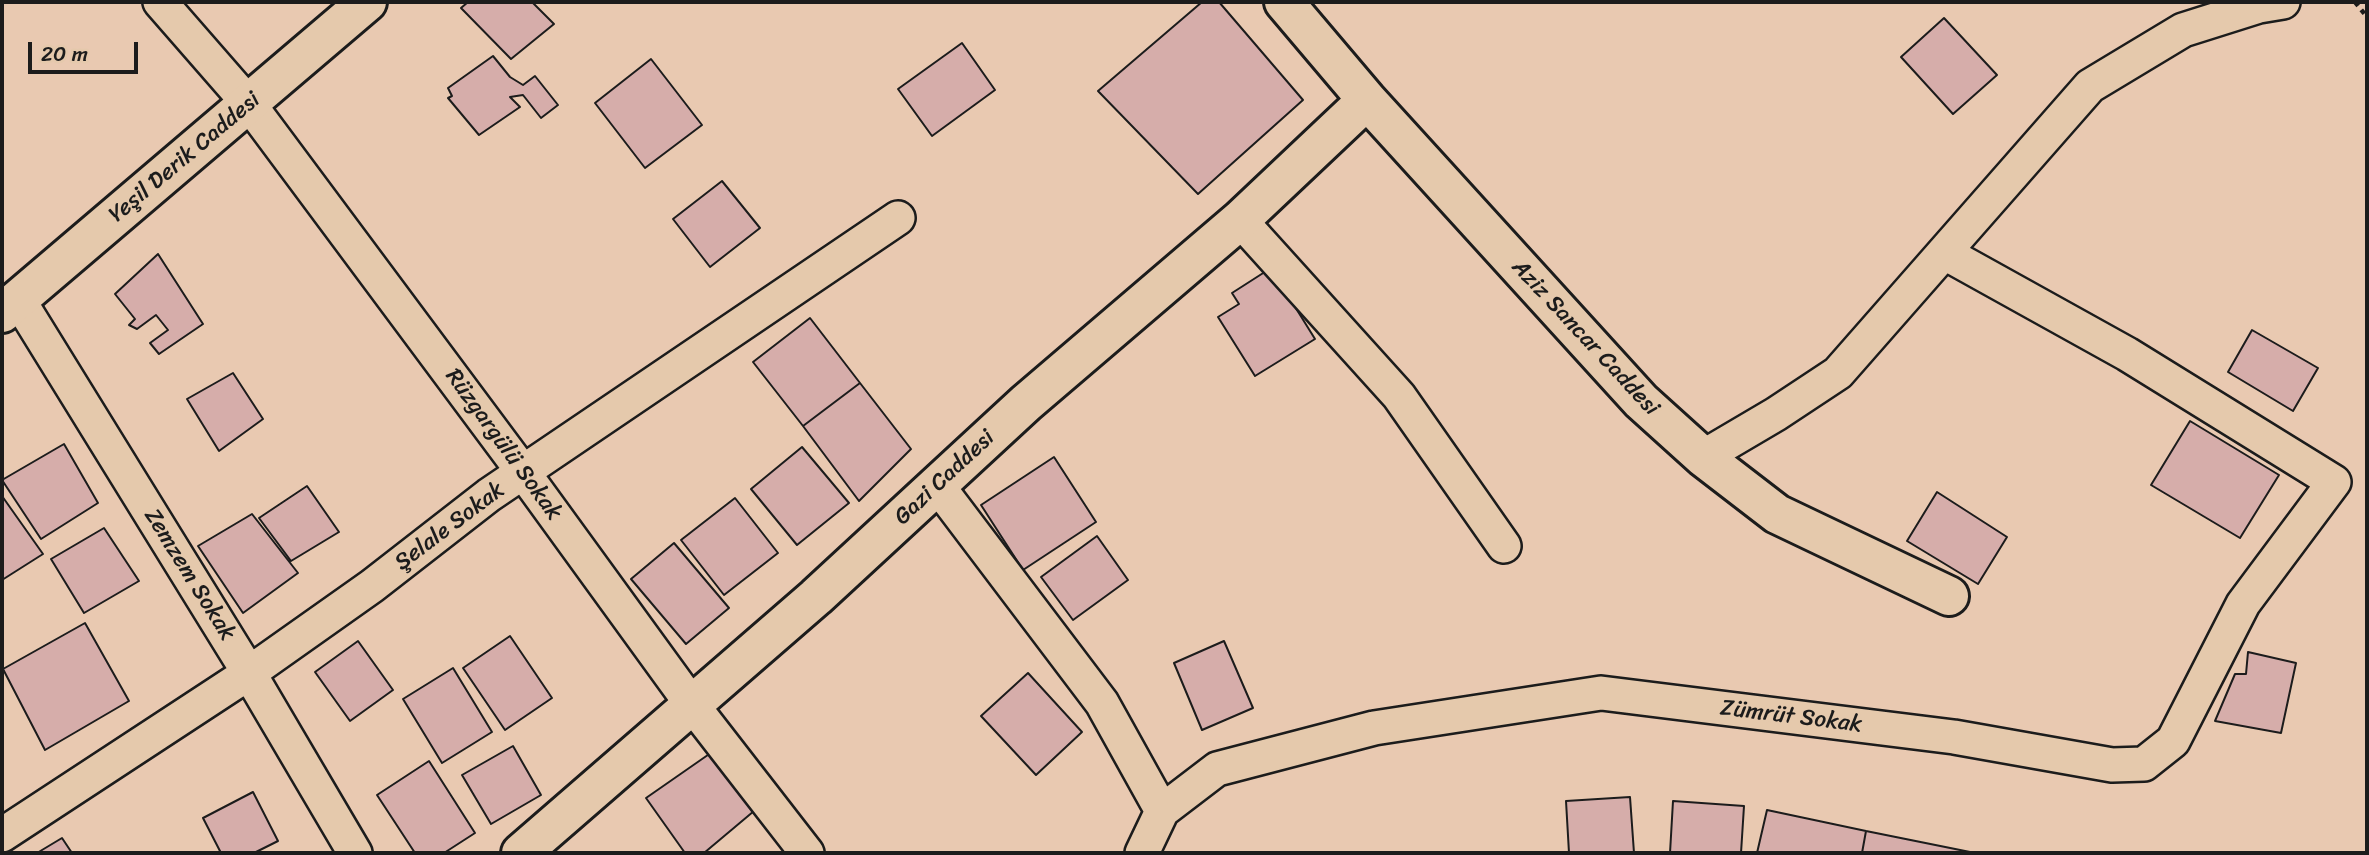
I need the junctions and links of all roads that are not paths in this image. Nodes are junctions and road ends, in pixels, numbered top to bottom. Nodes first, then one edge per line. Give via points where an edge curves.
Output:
1 (160, 2) edge
2 (367, 2) edge
3 (1284, 2) edge
4 (2283, 2) edge
5 (1367, 100) junction
6 (249, 104) junction
7 (898, 218) dead end
8 (1240, 220) junction
9 (1945, 253) junction
10 (10, 306) edge
11 (1703, 457) junction
12 (523, 472) junction
13 (937, 485) junction
14 (1504, 546) dead end
15 (1948, 596) dead end
16 (249, 673) junction
17 (693, 706) junction
18 (1162, 811) junction
19 (2, 835) edge
20 (355, 853) edge
21 (521, 853) edge
22 (807, 853) edge
23 (1142, 853) edge

1 - 6 street, Rüzgargülü Sokak
2 - 6 street, Yeşil Derik Caddesi
3 - 5 street, Aziz Sancar Caddesi
4 - 9 street via 2183,30 2090,86
5 - 8 street, Gazi Caddesi
5 - 11 street, Aziz Sancar Caddesi via 1641,401
6 - 10 street, Yeşil Derik Caddesi
6 - 12 street, Rüzgargülü Sokak
7 - 12 street, Şelale Sokak
8 - 13 street, Gazi Caddesi
8 - 14 street via 1399,396
9 - 11 street via 1838,373
9 - 18 street, Zümrüt Sokak via 2127,354 2334,482 2243,604 2173,741 2144,764 2112,765 1954,737 1601,693 1374,728 1217,769
10 - 16 street, Zemzem Sokak
11 - 15 street, Aziz Sancar Caddesi via 1777,514
12 - 16 street, Şelale Sokak
12 - 17 street, Rüzgargülü Sokak
13 - 17 street, Gazi Caddesi
13 - 18 street via 1102,703
16 - 19 street, Şelale Sokak
16 - 20 street, Zemzem Sokak
17 - 21 street, Gazi Caddesi
17 - 22 street, Rüzgargülü Sokak
18 - 23 street, Zümrüt Sokak

